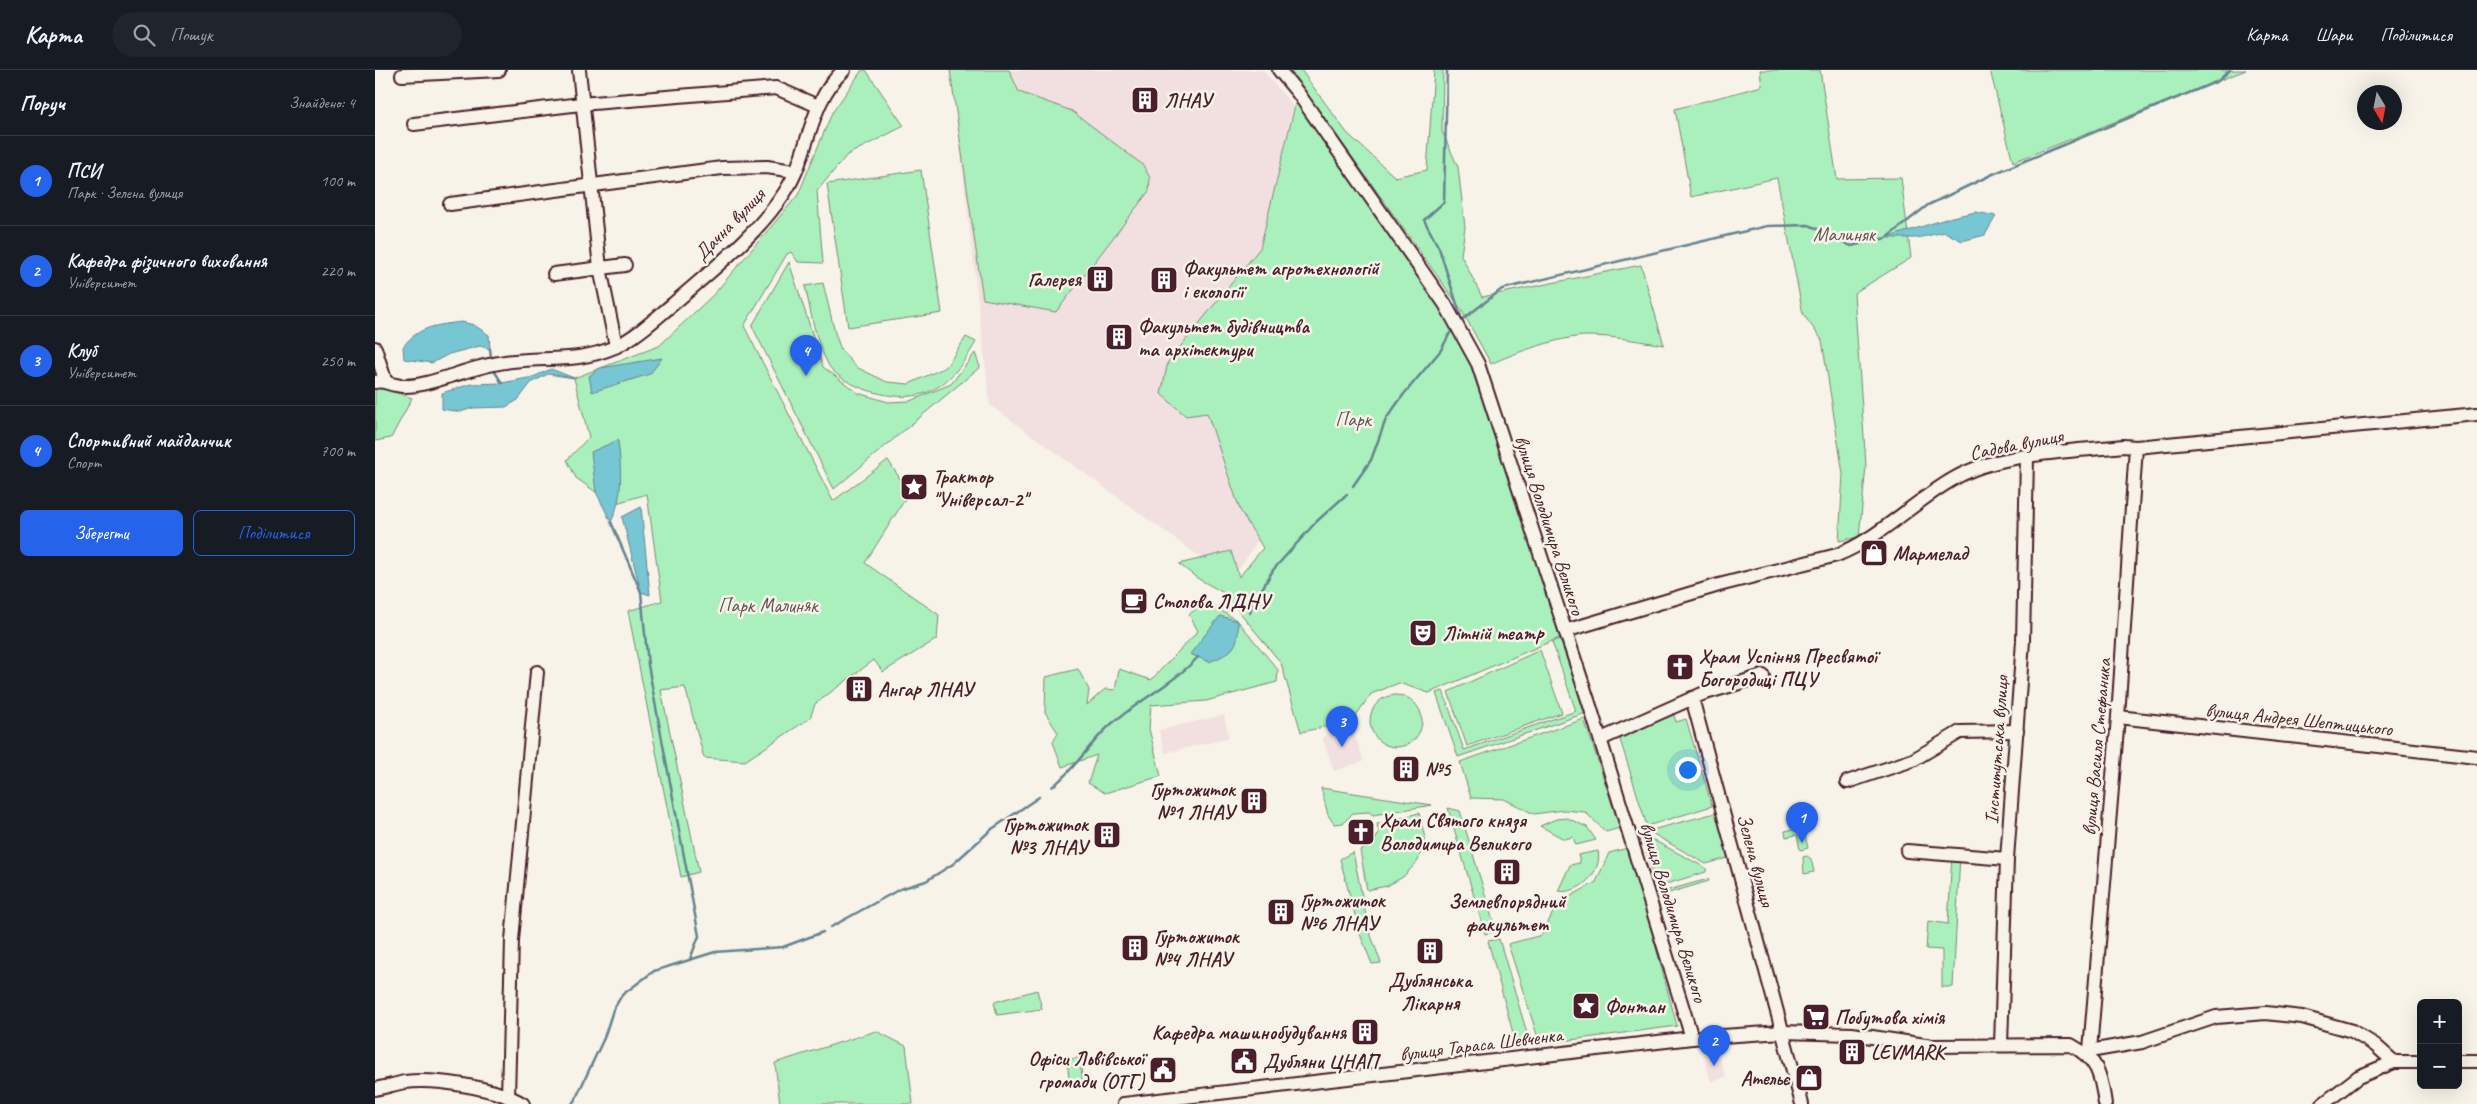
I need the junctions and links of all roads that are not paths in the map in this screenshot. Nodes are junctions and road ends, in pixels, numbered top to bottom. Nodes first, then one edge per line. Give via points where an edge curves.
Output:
1 (499, 70) edge
2 (579, 70) edge
3 (844, 70) edge
4 (1279, 70) edge
5 (402, 75) dead end
6 (581, 104) junction
7 (818, 106) junction
8 (414, 124) dead end
9 (794, 171) junction
10 (591, 187) junction
11 (450, 204) dead end
12 (625, 265) dead end
13 (600, 268) junction
14 (554, 274) dead end
15 (616, 346) junction
16 (375, 348) edge
17 (380, 381) edge
18 (2477, 414) edge
19 (2136, 447) junction
20 (2027, 458) junction
21 (1565, 631) junction
22 (537, 672) dead end
23 (1763, 676) dead end
24 (1692, 698) junction
25 (2118, 717) junction
26 (2017, 731) junction
27 (1601, 739) junction
28 (2477, 757) edge
29 (1847, 782) dead end
30 (1907, 851) dead end
31 (2007, 859) junction
32 (1783, 1032) junction
33 (1692, 1038) junction
34 (2001, 1045) junction
35 (2087, 1051) junction
36 (2462, 1061) edge
37 (2477, 1061) edge
38 (2394, 1062) junction
39 (2417, 1062) edge
40 (375, 1089) edge
41 (509, 1097) junction
42 (523, 1104) edge
43 (1124, 1104) edge
44 (1802, 1104) edge
45 (2105, 1104) edge
46 (2323, 1104) edge

1 - 5 street
2 - 6 street
3 - 7 street, Дачна вулиця via 828,87
4 - 21 street, вулиця Володимира Великого via 1445,304 1478,364
6 - 7 street via 776,88
6 - 8 street
6 - 10 street
7 - 9 street, Дачна вулиця
9 - 10 street via 767,167 722,168
9 - 15 street, Дачна вулиця via 786,191 759,224 697,283
10 - 11 street
10 - 13 street
12 - 13 street
13 - 14 street
13 - 15 street
15 - 17 street, Дачна вулиця via 567,360 501,362 426,383 396,385
16 - 17 street
18 - 19 street, Садова вулиця
19 - 20 street, Садова вулиця
19 - 25 street, вулиця Василя Стефаника
20 - 21 street, Садова вулиця via 1985,465 1955,478 1919,500 1855,548 1837,555 1719,585
20 - 26 street, Інститутська вулиця via 2023,641
21 - 27 street, вулиця Володимира Великого
22 - 41 street via 512,940
23 - 24 street
24 - 27 street
24 - 32 street, Зелена вулиця
25 - 28 street, вулиця Андрея Шептицького
25 - 35 street, вулиця Василя Стефаника
26 - 29 street via 1960,732 1913,760
26 - 31 street, Інститутська вулиця
27 - 33 street, вулиця Володимира Великого
30 - 31 street
31 - 34 street, Інститутська вулиця
32 - 33 street, вулиця Тараса Шевченка
32 - 34 street, вулиця Тараса Шевченка via 1852,1034 1932,1046
32 - 44 street, Зелена вулиця
33 - 43 street, вулиця Тараса Шевченка
34 - 35 street, вулиця Тараса Шевченка via 2071,1045
35 - 38 street via 2137,1044 2216,1017 2266,1013 2302,1017 2347,1029 2368,1040
35 - 45 street via 2098,1071
36 - 37 street
38 - 39 street
38 - 46 street via 2358,1077
40 - 41 street via 407,1082 450,1082
41 - 42 street

